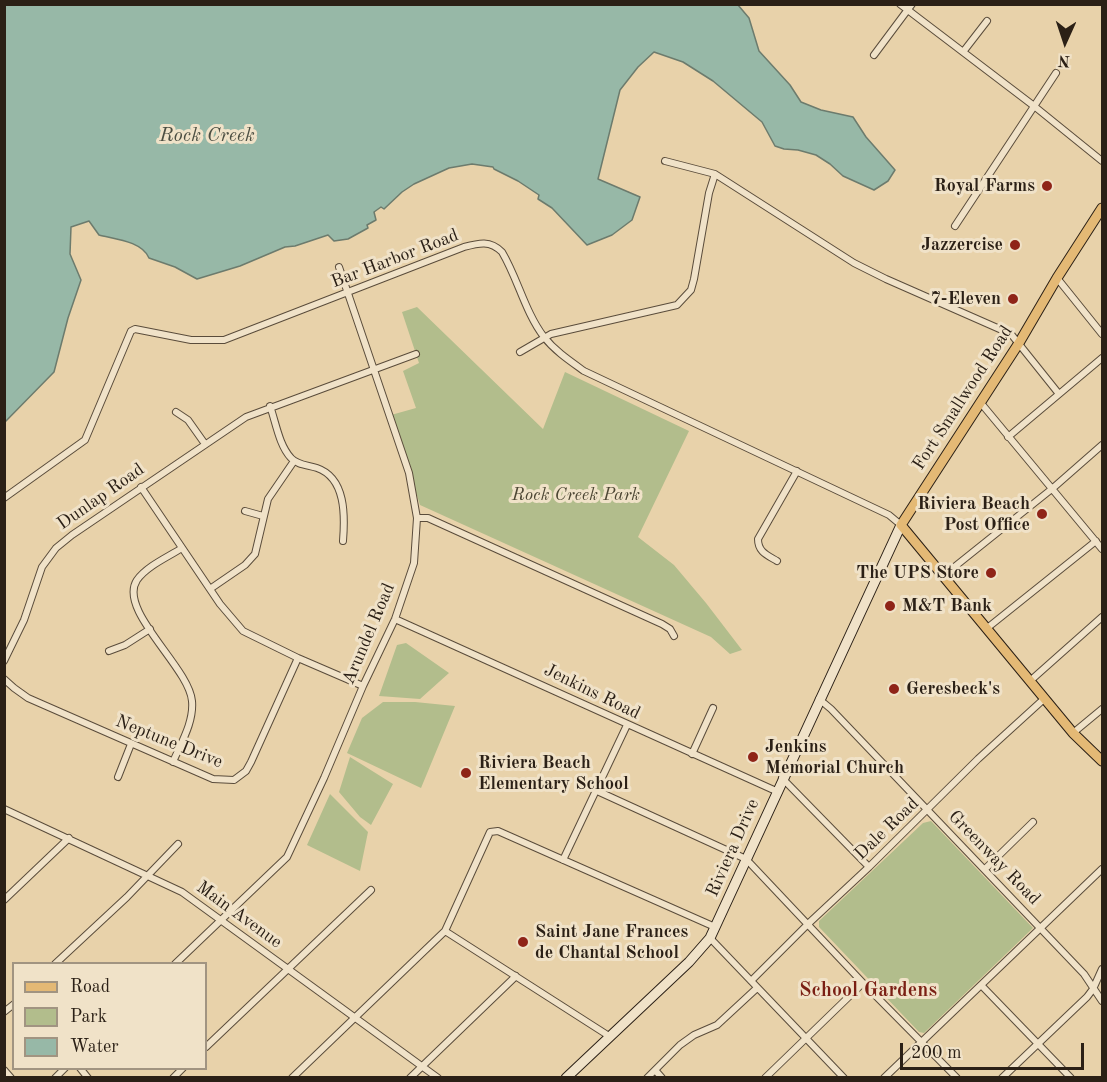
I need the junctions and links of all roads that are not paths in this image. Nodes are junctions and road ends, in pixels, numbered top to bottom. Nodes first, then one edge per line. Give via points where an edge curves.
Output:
1 (900, 4) edge
2 (910, 8) edge
3 (987, 21) dead end
4 (963, 52) junction
5 (874, 56) dead end
6 (1056, 72) dead end
7 (1034, 106) junction
8 (665, 160) dead end
9 (1102, 162) edge
10 (715, 174) junction
11 (1102, 208) edge
12 (955, 226) dead end
13 (339, 267) dead end
14 (1057, 278) junction
15 (348, 294) junction
16 (1102, 334) edge
17 (545, 338) junction
18 (1019, 343) junction
19 (520, 352) dead end
20 (416, 354) dead end
21 (1102, 358) edge
22 (374, 368) junction
23 (1059, 394) junction
24 (980, 402) junction
25 (270, 406) junction
26 (176, 412) dead end
27 (1008, 437) junction
28 (205, 444) junction
29 (1102, 445) edge
30 (294, 461) junction
31 (797, 471) junction
32 (141, 487) junction
33 (1053, 488) junction
34 (4, 498) edge
35 (245, 511) dead end
36 (263, 516) junction
37 (417, 518) junction
38 (901, 525) junction
39 (1096, 541) junction
40 (343, 542) dead end
41 (182, 548) junction
42 (1102, 549) edge
43 (777, 561) dead end
44 (943, 576) junction
45 (210, 589) junction
46 (1102, 617) edge
47 (395, 620) junction
48 (150, 629) junction
49 (986, 629) junction
50 (674, 636) dead end
51 (110, 651) dead end
52 (298, 658) junction
53 (4, 661) edge
54 (4, 679) edge
55 (1029, 681) junction
56 (363, 686) junction
57 (1045, 698) junction
58 (819, 699) junction
59 (713, 708) dead end
60 (1102, 709) edge
61 (627, 725) junction
62 (1073, 733) junction
63 (131, 744) junction
64 (692, 754) junction
65 (1102, 761) edge
66 (173, 762) junction
67 (118, 777) dead end
68 (782, 778) junction
69 (595, 790) junction
70 (776, 791) junction
71 (4, 809) edge
72 (928, 811) junction
73 (1033, 822) dead end
74 (69, 838) junction
75 (178, 844) dead end
76 (746, 859) junction
77 (563, 860) junction
78 (869, 867) junction
79 (985, 869) junction
80 (1102, 869) edge
81 (149, 875) junction
82 (371, 890) dead end
83 (4, 900) edge
84 (220, 920) junction
85 (809, 923) junction
86 (715, 927) junction
87 (1041, 928) junction
88 (445, 931) junction
89 (710, 939) junction
90 (56, 962) edge
91 (176, 962) edge
92 (288, 969) junction
93 (1102, 969) edge
94 (516, 976) junction
95 (751, 981) junction
96 (863, 983) junction
97 (981, 985) junction
98 (757, 988) junction
99 (1093, 989) junction
100 (1102, 1001) edge
101 (355, 1017) junction
102 (609, 1036) junction
103 (806, 1038) junction
104 (922, 1040) junction
105 (1038, 1043) junction
106 (207, 1046) edge
107 (422, 1066) junction
108 (4, 1070) edge
109 (655, 1070) junction
110 (11, 1077) edge
111 (292, 1077) edge
112 (410, 1077) edge
113 (438, 1077) edge
114 (566, 1077) edge
115 (647, 1077) edge
116 (662, 1077) edge
117 (765, 1077) edge
118 (844, 1077) edge
119 (884, 1077) edge
120 (957, 1077) edge
121 (1002, 1077) edge
122 (1071, 1077) edge

1 - 2 street
2 - 4 street
2 - 5 street
3 - 4 street
4 - 7 street
6 - 7 street
7 - 9 street
7 - 12 street
8 - 10 street
10 - 17 street via 694,279 685,299 677,305
10 - 18 street via 854,262 1011,334
11 - 14 main road, Fort Smallwood Road
13 - 15 street, Arundel Road
14 - 16 street
14 - 18 main road, Fort Smallwood Road
15 - 17 street, Bar Harbor Road via 486,243 502,252
15 - 22 street, Arundel Road
15 - 34 street, Bar Harbor Road via 224,340 191,340 130,331 85,440
17 - 19 street
17 - 31 street, Bar Harbor Road via 584,371
18 - 23 street
18 - 24 main road, Fort Smallwood Road
20 - 22 street, Dunlap Road
21 - 23 street
22 - 25 street, Dunlap Road
22 - 37 street, Arundel Road via 409,473
23 - 27 street
24 - 27 street
24 - 38 main road, Fort Smallwood Road
25 - 28 street, Dunlap Road
25 - 30 street via 281,441
26 - 28 street via 188,420
27 - 33 street
28 - 32 street, Dunlap Road
29 - 33 street
30 - 36 street via 268,499
30 - 40 street via 319,469 333,479 343,511
31 - 38 street, Bar Harbor Road
31 - 43 street via 758,539 762,553
32 - 41 street
32 - 53 street, Dunlap Road via 72,535 49,557
33 - 39 street
33 - 44 street
35 - 36 street
36 - 45 street via 255,554
37 - 47 street, Arundel Road via 414,563
37 - 50 street via 428,518 641,614 670,629
38 - 44 main road
38 - 58 street, Riviera Drive
39 - 42 street
39 - 49 street
41 - 45 street
41 - 48 street via 146,572 134,587 134,602
44 - 49 main road
45 - 52 street via 243,632
46 - 55 street
47 - 56 street, Arundel Road
47 - 61 street, Jenkins Road
48 - 51 street
48 - 66 street via 191,693 192,715
49 - 55 main road
52 - 56 street
52 - 66 street, Neptune Drive via 251,762 240,776 234,780 213,779
54 - 63 street, Neptune Drive via 30,698
55 - 57 main road
56 - 84 street, Arundel Road via 287,856
57 - 62 main road
57 - 72 street, Dale Road
58 - 68 street, Riviera Drive
58 - 72 street, Greenway Road
59 - 64 street
60 - 62 street
61 - 64 street, Jenkins Road
61 - 69 street
62 - 65 main road
63 - 66 street, Neptune Drive
63 - 67 street
64 - 70 street, Jenkins Road
68 - 70 street, Riviera Drive
68 - 78 street
69 - 76 street
69 - 77 street
70 - 76 street, Riviera Drive
71 - 74 street, Main Avenue
72 - 78 street, Dale Road
72 - 79 street, Greenway Road
73 - 79 street
74 - 81 street, Main Avenue
74 - 83 street
75 - 81 street
76 - 85 street
76 - 86 street, Riviera Drive
77 - 86 street
77 - 88 street via 498,831 490,832
78 - 85 street, Dale Road
79 - 87 street, Greenway Road
80 - 87 street
81 - 84 street, Main Avenue via 182,892
81 - 90 street
82 - 92 street
84 - 91 street, Arundel Road
84 - 92 street, Main Avenue
85 - 95 street, Dale Road
85 - 96 street
86 - 89 street, Riviera Drive
87 - 97 street
87 - 99 street, Greenway Road
88 - 94 street
88 - 101 street
89 - 95 street
89 - 102 street, Riviera Drive
92 - 101 street, Main Avenue
92 - 106 street
93 - 99 street
94 - 102 street
94 - 107 street
95 - 98 street
96 - 103 street
96 - 104 street
97 - 104 street
97 - 105 street
98 - 103 street
98 - 109 street via 717,1025 694,1035
99 - 100 street, Greenway Road
99 - 105 street
101 - 107 street, Main Avenue
101 - 111 street
102 - 114 street, Riviera Drive
103 - 117 street
103 - 118 street
104 - 119 street
104 - 120 street
105 - 121 street
105 - 122 street
107 - 112 street
107 - 113 street, Main Avenue
108 - 110 street
109 - 115 street
109 - 116 street

